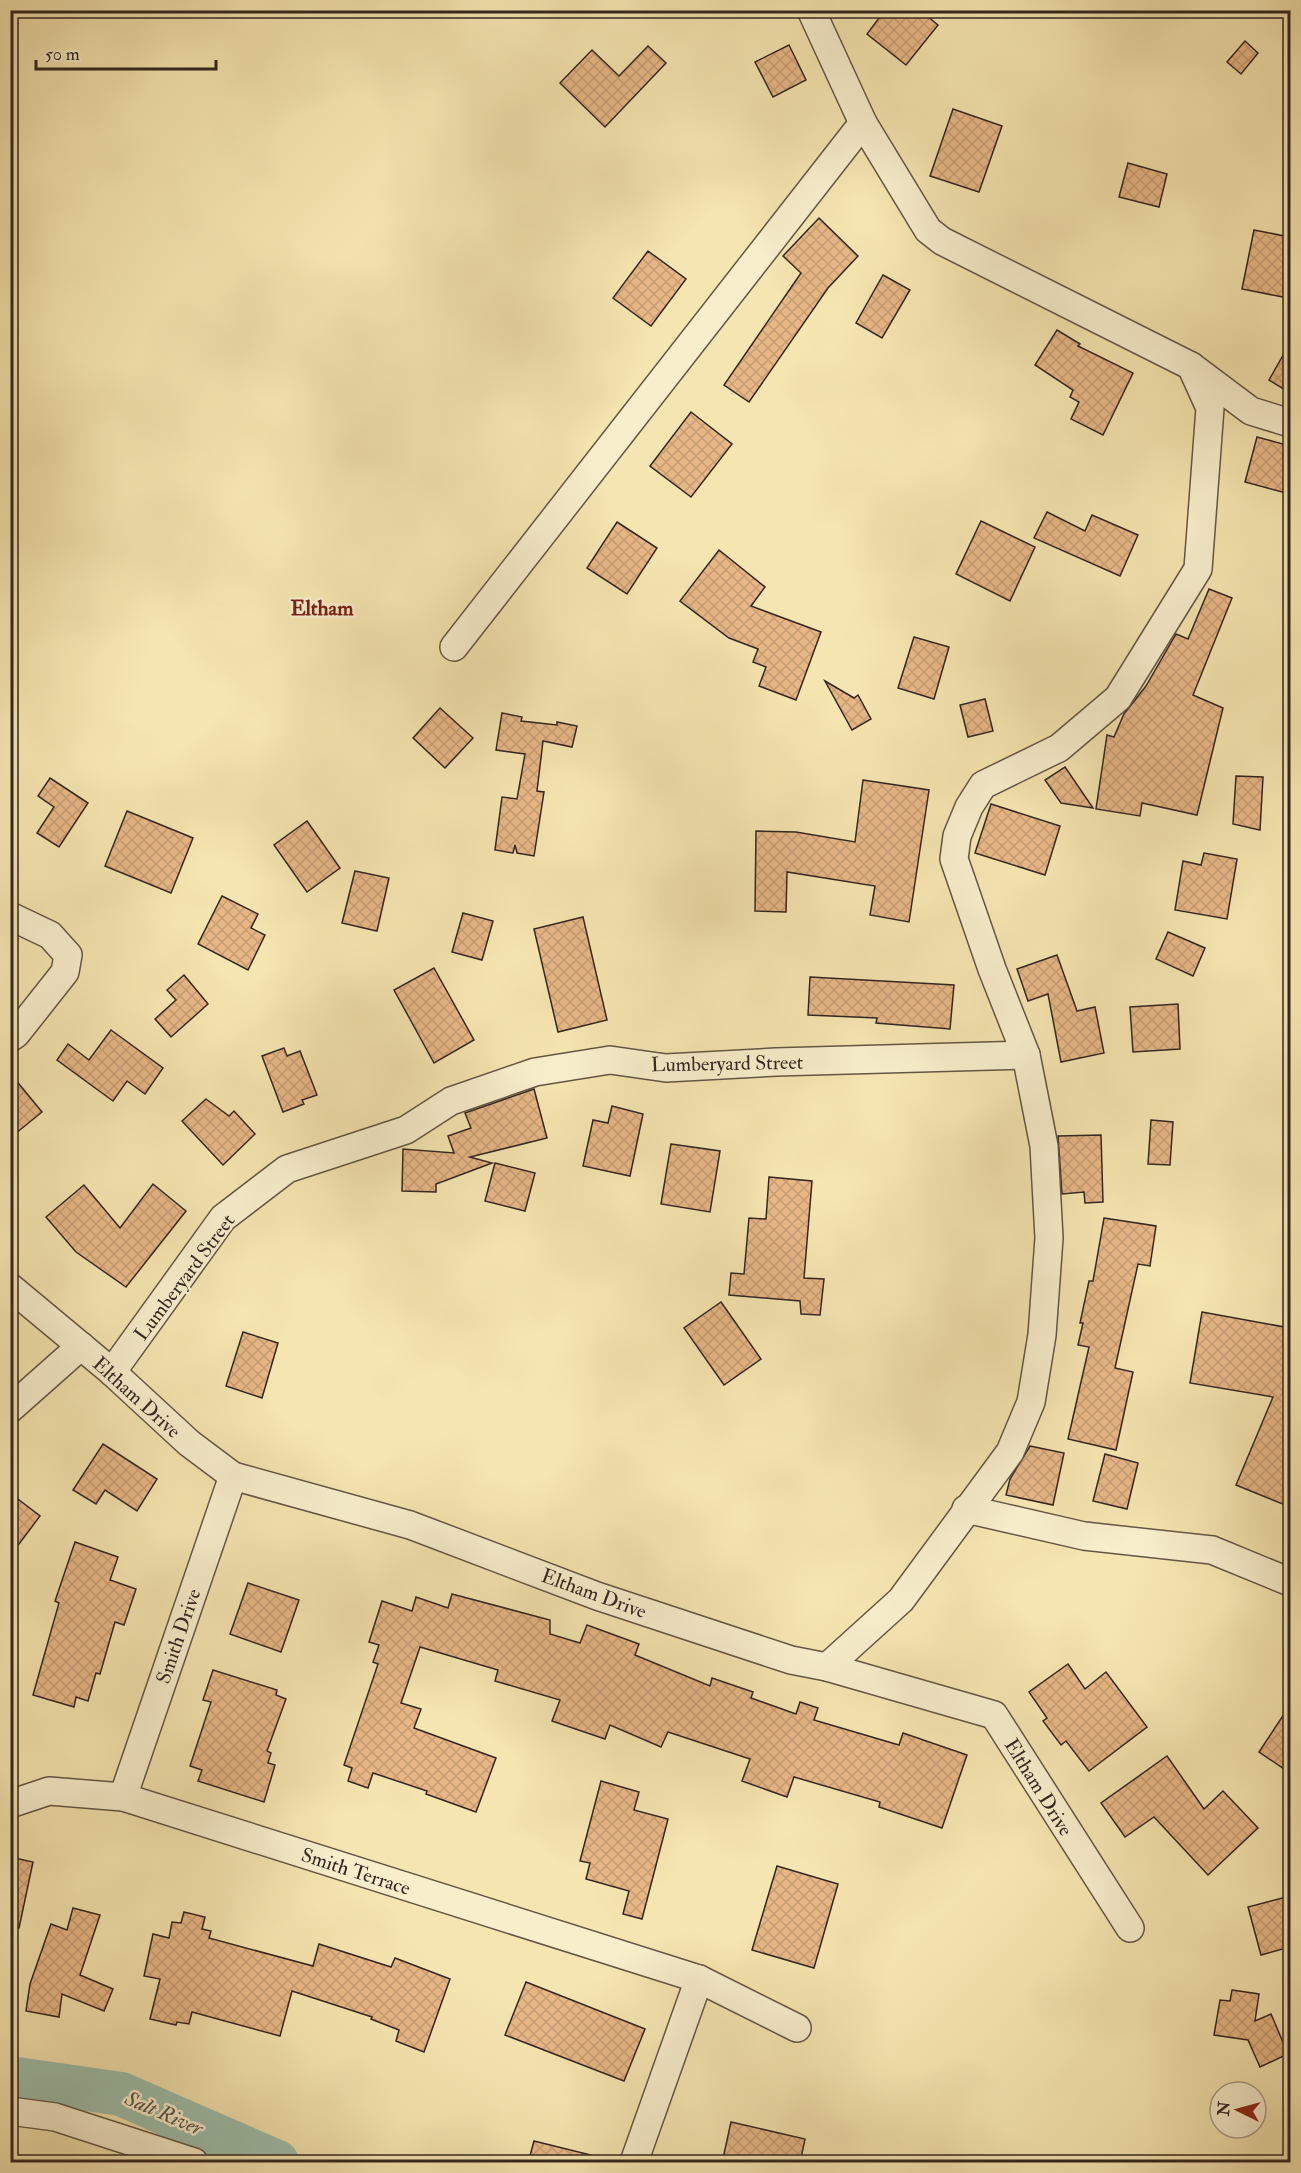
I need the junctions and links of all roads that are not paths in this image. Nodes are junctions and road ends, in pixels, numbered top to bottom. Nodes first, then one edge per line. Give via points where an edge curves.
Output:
1 (811, 10) edge
2 (863, 123) junction
3 (1191, 366) junction
4 (1290, 423) edge
5 (454, 647) dead end
6 (10, 916) edge
7 (10, 1038) edge
8 (1026, 1055) junction
9 (10, 1287) edge
10 (81, 1346) junction
11 (112, 1372) junction
12 (10, 1409) edge
13 (233, 1476) junction
14 (966, 1509) junction
15 (1290, 1582) edge
16 (827, 1667) junction
17 (123, 1797) junction
18 (10, 1804) edge
19 (1130, 1928) dead end
20 (699, 1979) junction
21 (797, 2028) dead end
22 (10, 2111) edge
23 (194, 2163) edge
24 (634, 2163) edge

1 - 2 street
2 - 3 street via 928,230 942,241
2 - 5 street
3 - 4 street via 1251,411
3 - 8 street via 1210,408 1198,569 1118,698 1059,748 983,785 957,836 954,859 968,905
6 - 7 street via 50,935 68,955 65,972
8 - 11 street, Lumberyard Street via 666,1068 610,1060 535,1072 451,1101 406,1130 286,1169 223,1218
8 - 14 street via 1044,1146 1049,1238 1042,1335 1030,1402 1010,1452
9 - 10 street, Eltham Drive
10 - 11 street, Eltham Drive
10 - 12 street
11 - 13 street, Eltham Drive via 189,1443
13 - 16 street, Eltham Drive via 410,1525 607,1599 791,1660
13 - 17 street, Smith Drive
14 - 15 street via 1084,1536 1212,1550
14 - 16 street via 901,1600
16 - 19 street, Eltham Drive via 994,1715
17 - 18 street, Smith Terrace via 49,1791
17 - 20 street, Smith Terrace
20 - 21 street, Smith Terrace
20 - 24 street
22 - 23 street via 55,2117

